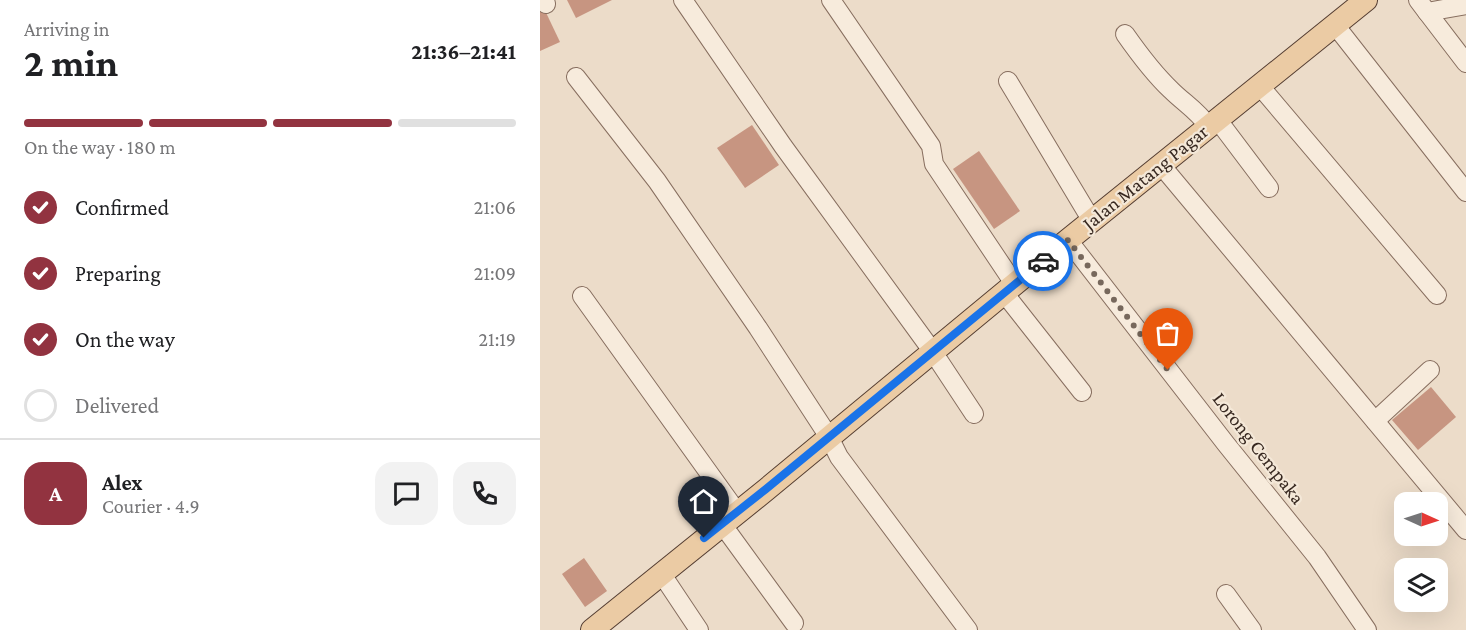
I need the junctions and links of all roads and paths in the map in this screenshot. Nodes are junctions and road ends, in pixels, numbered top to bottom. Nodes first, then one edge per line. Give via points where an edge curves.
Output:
1 (683, 0) edge
2 (831, 0) edge
3 (1366, 0) edge
4 (1466, 5) edge
5 (1423, 6) edge
6 (1335, 25) junction
7 (1125, 34) dead end
8 (1466, 63) edge
9 (576, 77) dead end
10 (1008, 81) dead end
11 (1258, 85) junction
12 (1213, 123) junction
13 (1161, 165) junction
14 (1269, 188) dead end
15 (1466, 192) edge
16 (1092, 221) junction
17 (1068, 240) junction
18 (1009, 289) junction
19 (1437, 295) dead end
20 (582, 296) dead end
21 (933, 352) junction
22 (1430, 370) dead end
23 (1082, 392) dead end
24 (974, 414) dead end
25 (1375, 421) junction
26 (829, 437) junction
27 (729, 518) junction
28 (1466, 530) edge
29 (661, 573) junction
30 (1226, 594) dead end
31 (794, 623) dead end
32 (592, 630) edge
33 (699, 630) edge
34 (968, 630) edge
35 (1252, 630) edge
36 (1367, 630) edge

1 - 21 street
2 - 18 street via 931,146 934,164
3 - 6 main road, Jalan Matang Pagar
4 - 5 street
5 - 8 street
6 - 11 main road, Jalan Matang Pagar
6 - 15 street
7 - 12 street via 1148,67
9 - 26 street via 657,181
10 - 16 street
11 - 12 main road, Jalan Matang Pagar
11 - 19 street
12 - 13 main road, Jalan Matang Pagar
12 - 14 street
13 - 16 main road, Jalan Matang Pagar
13 - 25 street
16 - 17 main road, Jalan Matang Pagar
17 - 18 main road, Jalan Matang Pagar
17 - 36 street, Lorong Cempaka via 1317,557
18 - 21 main road, Jalan Matang Pagar
18 - 23 street
20 - 27 street
21 - 24 street
21 - 26 main road, Jalan Matang Pagar
22 - 25 street
25 - 28 street
26 - 27 main road, Jalan Matang Pagar
26 - 34 street via 839,457
27 - 29 main road, Jalan Matang Pagar
27 - 31 street
29 - 32 main road, Jalan Matang Pagar
29 - 33 street
30 - 35 street

